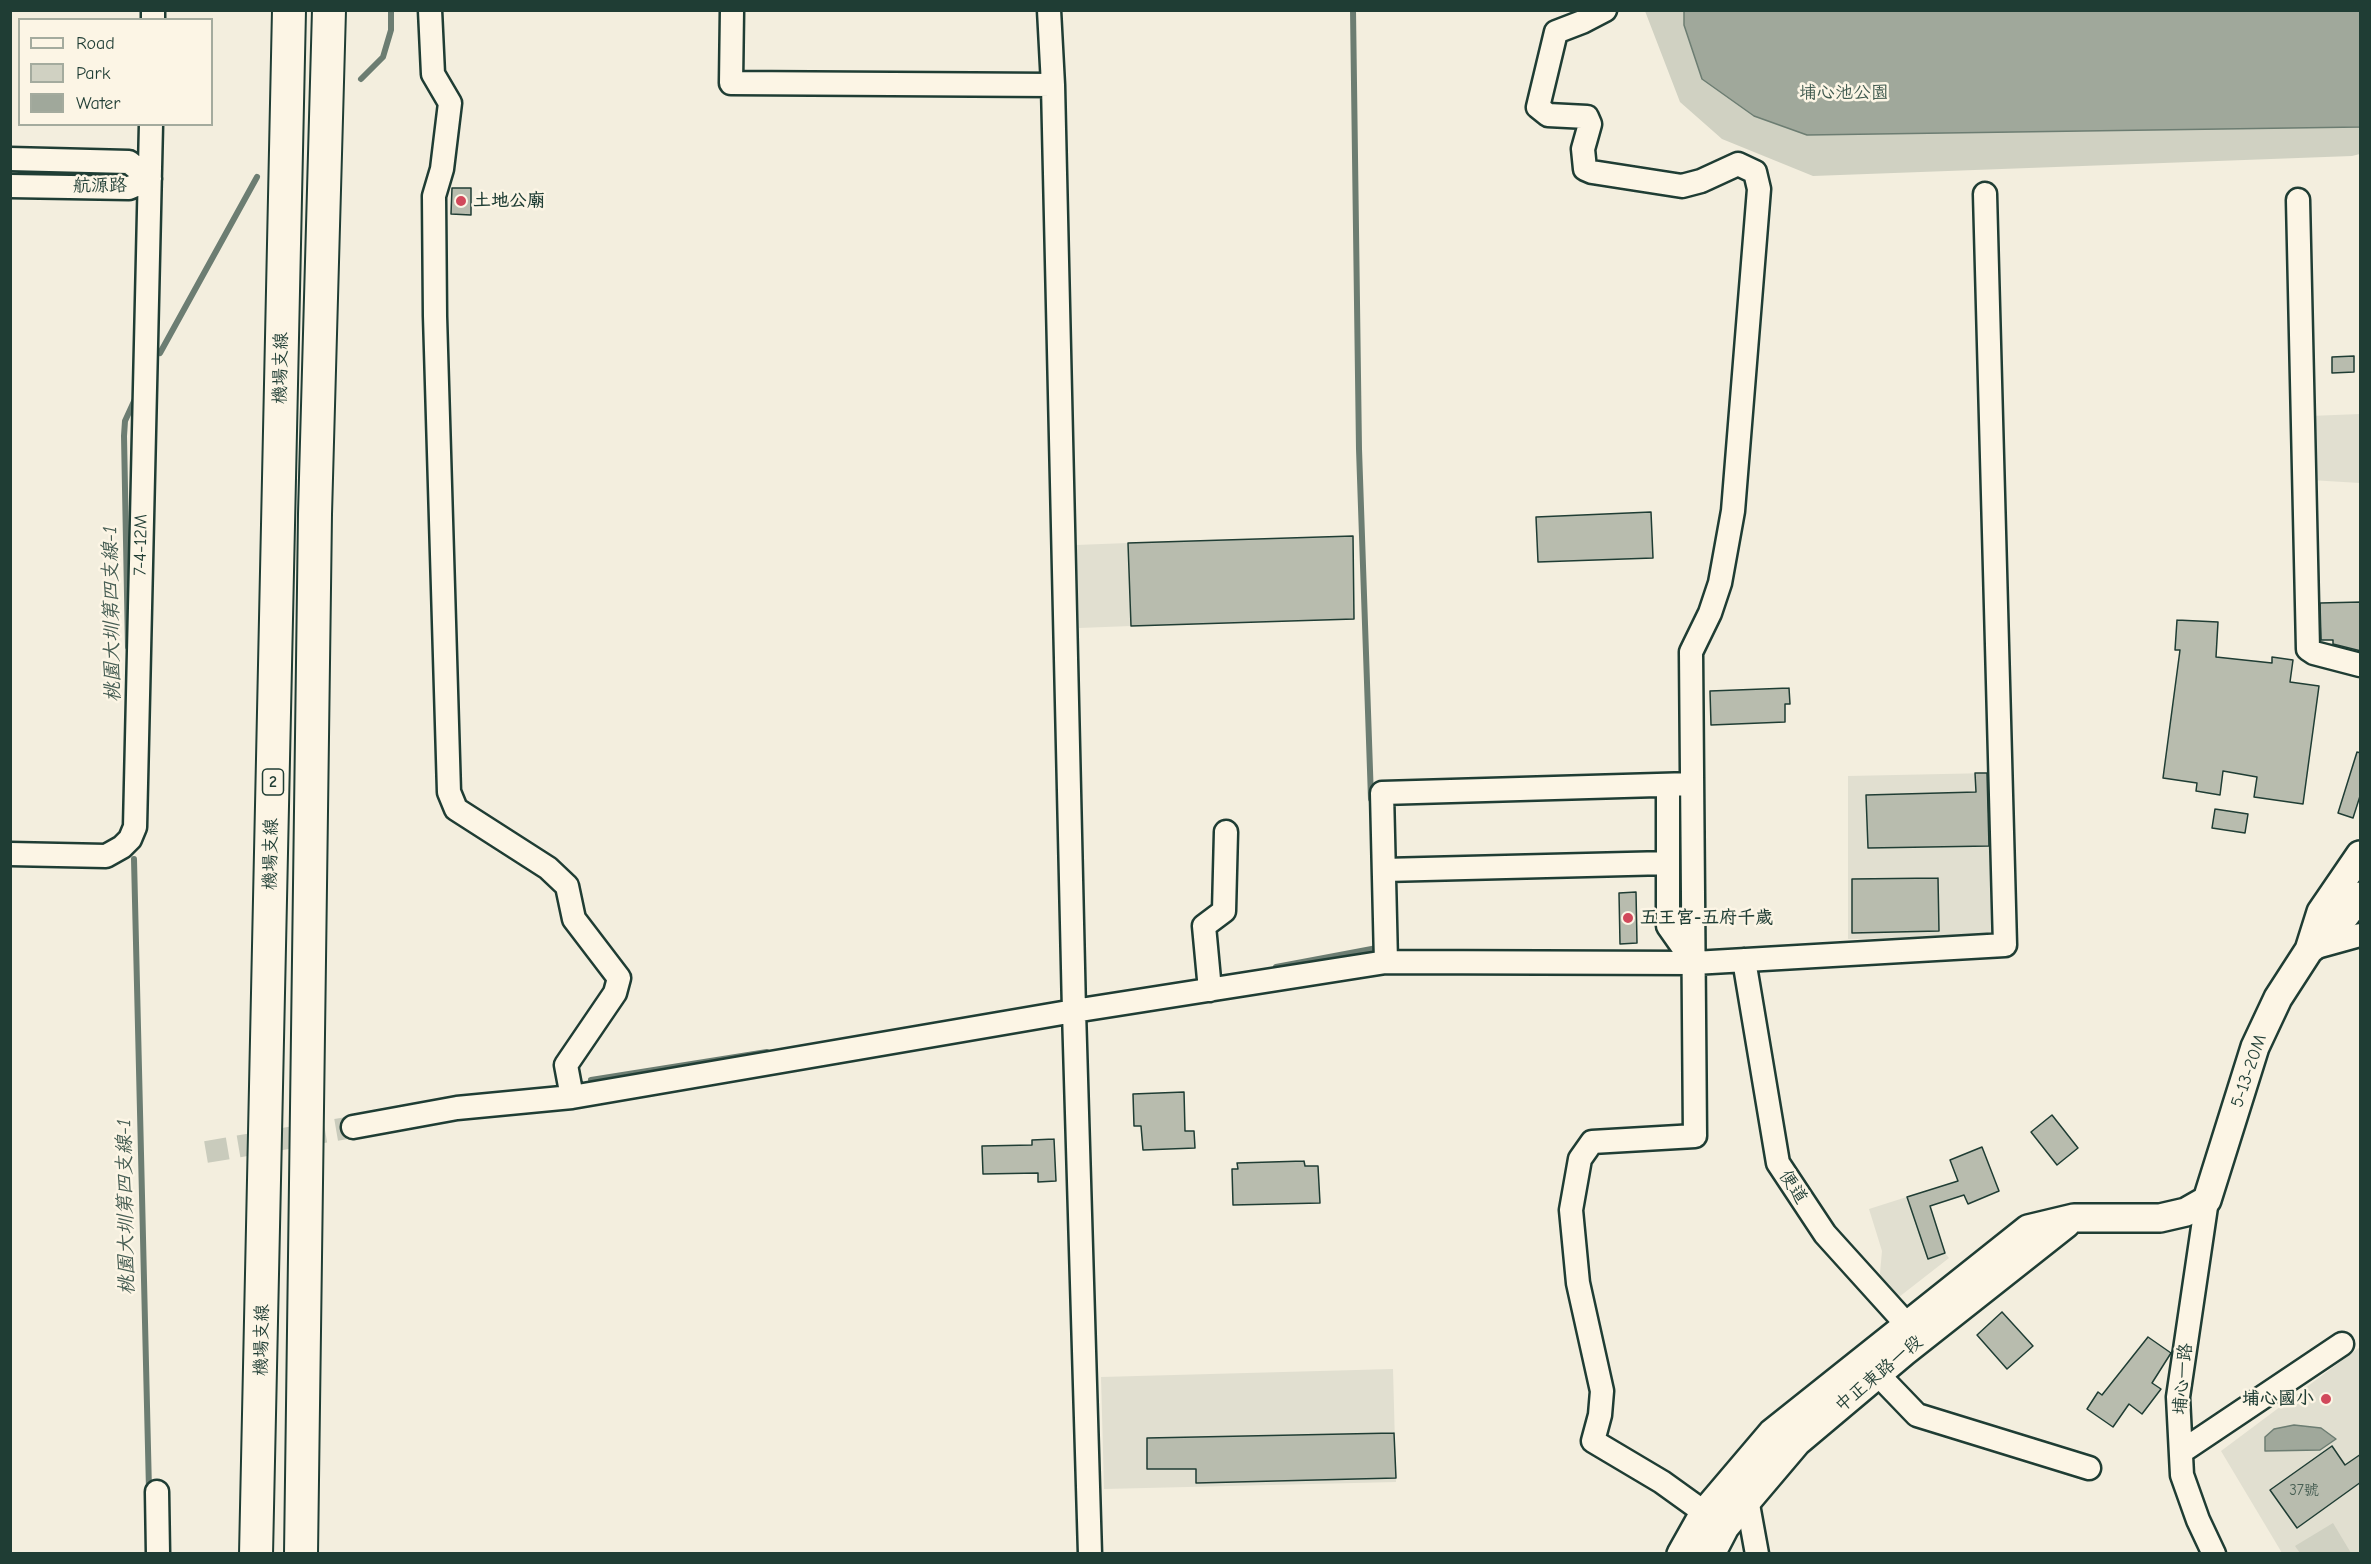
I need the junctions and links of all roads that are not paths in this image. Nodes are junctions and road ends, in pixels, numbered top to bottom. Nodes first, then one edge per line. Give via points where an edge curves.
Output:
1 (289, 10) edge
2 (329, 10) edge
3 (430, 10) edge
4 (732, 10) edge
5 (1049, 10) edge
6 (1605, 10) edge
7 (1053, 85) junction
8 (151, 126) edge
9 (10, 159) edge
10 (150, 180) junction
11 (10, 186) edge
12 (1985, 194) dead end
13 (2298, 200) dead end
14 (2361, 665) edge
15 (1692, 784) junction
16 (1668, 785) junction
17 (1226, 832) dead end
18 (10, 854) edge
19 (2361, 855) edge
20 (1668, 863) junction
21 (1384, 870) junction
22 (2361, 896) edge
23 (2361, 935) edge
24 (2309, 950) junction
25 (2361, 950) edge
26 (1744, 960) junction
27 (1386, 963) junction
28 (1694, 963) junction
29 (1210, 990) junction
30 (1074, 1011) junction
31 (572, 1097) junction
32 (352, 1127) tunnel mouth
33 (2207, 1200) junction
34 (2074, 1218) junction
35 (1913, 1332) junction
36 (2342, 1344) dead end
37 (1871, 1367) junction
38 (2181, 1452) junction
39 (2089, 1468) dead end
40 (1738, 1490) junction
41 (157, 1492) dead end
42 (1714, 1520) junction
43 (158, 1554) edge
44 (256, 1554) edge
45 (301, 1554) edge
46 (1090, 1554) edge
47 (1681, 1554) edge
48 (1710, 1554) edge
49 (1758, 1554) edge
50 (2214, 1554) edge

1 - 44 highway, 機場支線 / 2
2 - 45 highway, 機場支線 via 315,514
3 - 31 street via 433,74 450,103 442,169 434,196 449,792 456,809 548,868 567,886 574,919 619,978 615,993 566,1065
4 - 7 street via 731,83
5 - 7 street
6 - 15 street via 1556,32 1538,107 1548,115 1587,117 1590,124 1583,149 1585,169 1682,186 1738,164 1755,172 1759,189 1733,511 1720,583 1691,652
7 - 30 street
8 - 10 street, 7-4-12M
9 - 10 street, 航源路 via 129,162
10 - 11 street, 航源路 via 129,188
10 - 18 street, 7-4-12M via 135,827 122,847 106,856
12 - 26 street via 2004,945
13 - 14 street via 2308,649
15 - 16 street
15 - 28 street
16 - 20 street
16 - 21 street via 1382,793
17 - 29 street via 1224,911 1204,926
19 - 24 main road via 2321,912
20 - 21 street
20 - 28 street via 1668,926
21 - 27 street
22 - 24 main road via 2336,928
23 - 24 street
24 - 25 street
24 - 33 main road, 5-13-20M via 2278,998 2255,1047
26 - 28 street
26 - 35 street, 便道 via 1778,1163 1825,1234
27 - 28 street
27 - 29 street
28 - 42 street via 1695,1136 1592,1142 1580,1159 1571,1210 1578,1283 1602,1391 1593,1441 1662,1482
29 - 30 street
30 - 31 street
30 - 46 street
31 - 32 street via 457,1108
33 - 34 main road via 2186,1212 2160,1218
33 - 38 street, 埔心一路 via 2178,1397
34 - 35 main road, 中正東路一段
34 - 35 main road, 中正東路一段 via 2028,1229
35 - 37 main road, 中正東路一段
36 - 38 street
37 - 39 street via 1917,1415
37 - 40 main road, 中正東路一段 via 1772,1433
38 - 50 street, 埔心一路 via 2182,1475
40 - 42 main road, 中正東路一段
40 - 49 street
41 - 43 street
42 - 47 main road, 中正東路一段
42 - 48 main road, 中正東路一段

